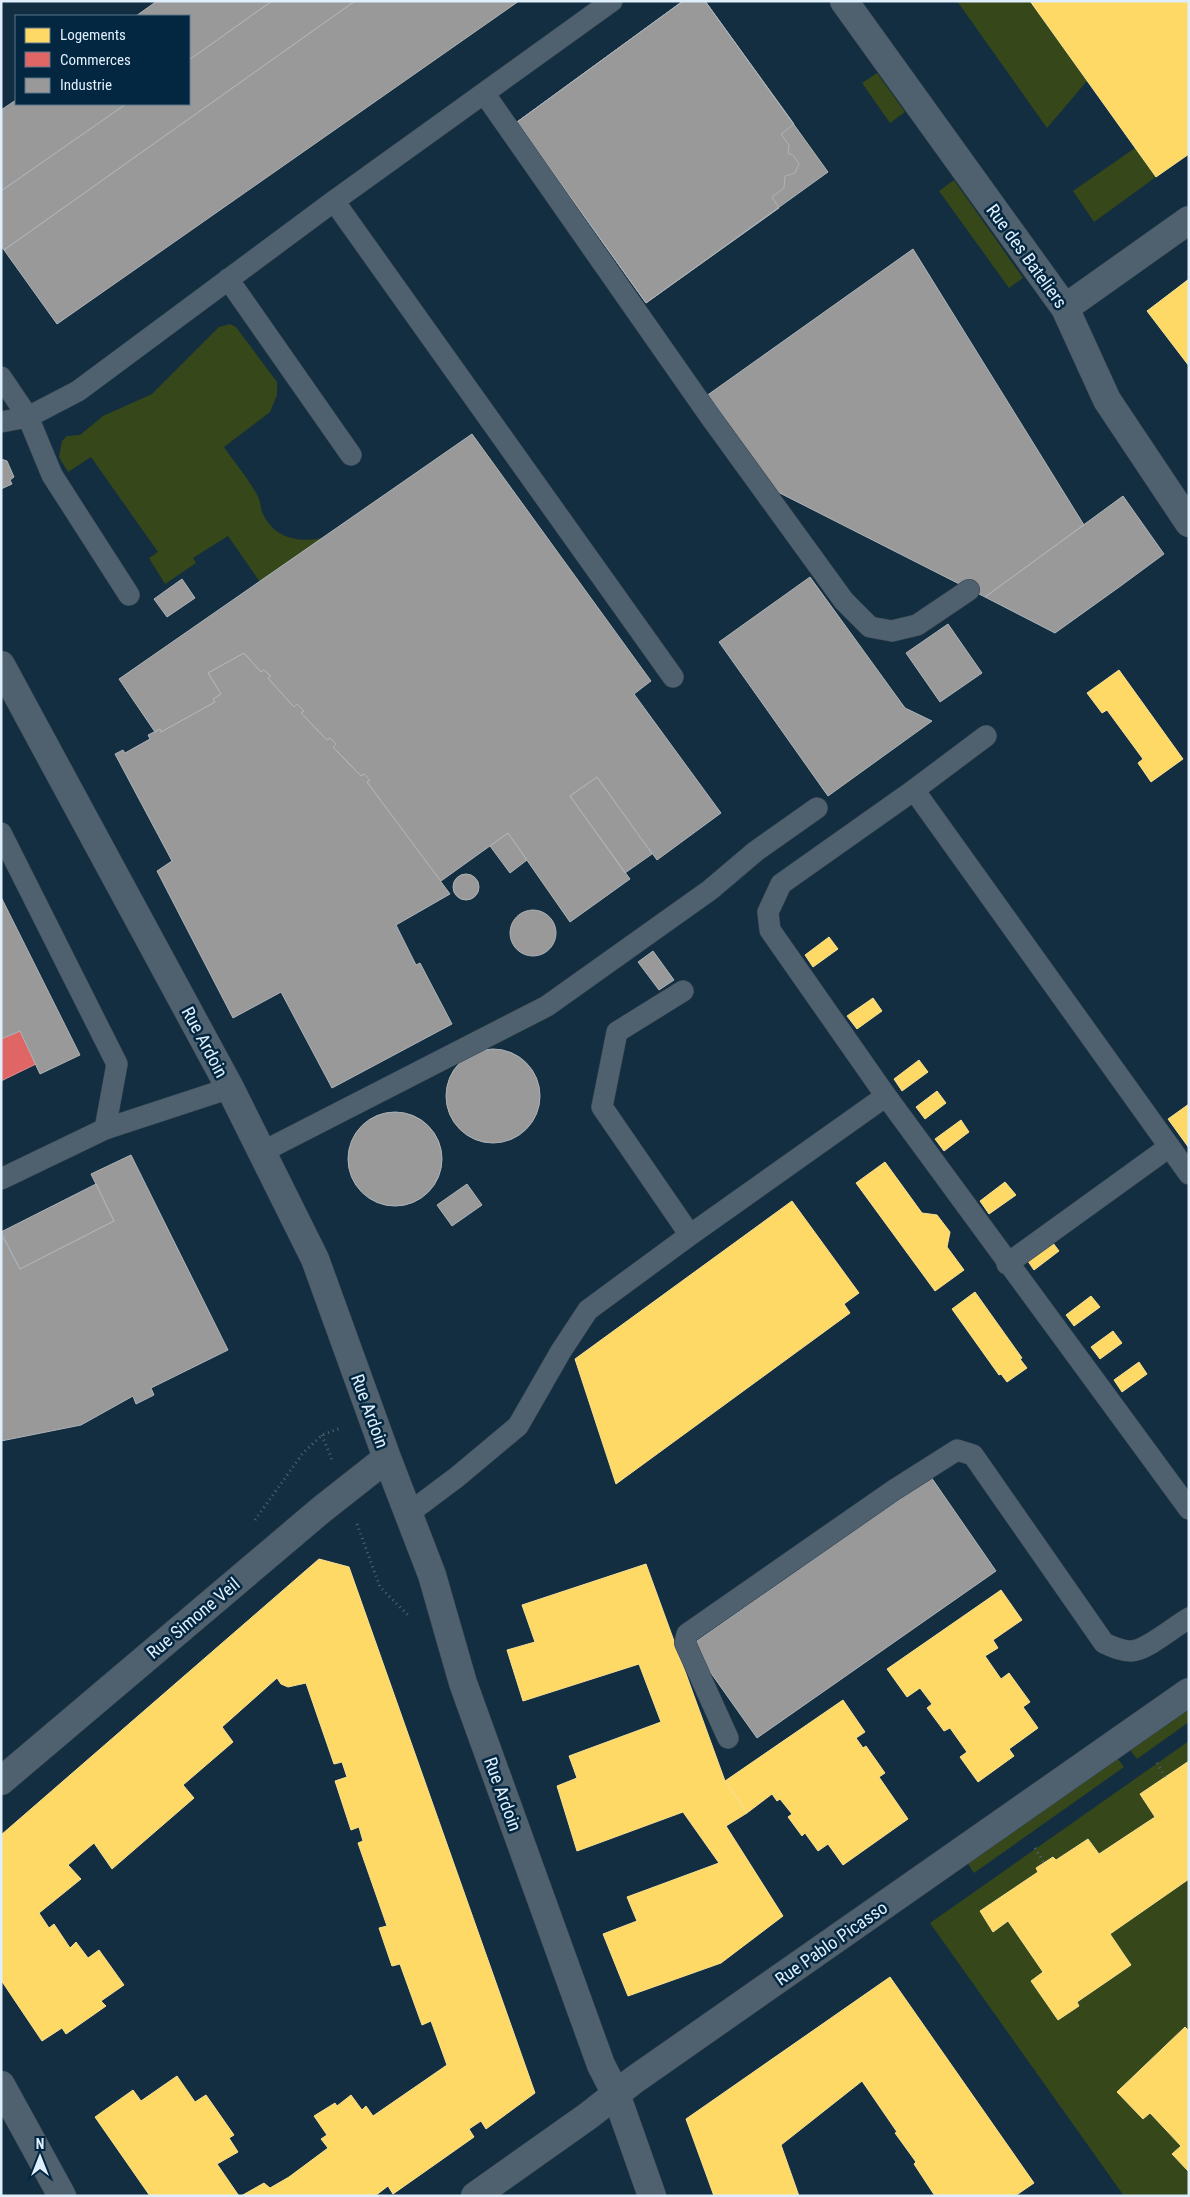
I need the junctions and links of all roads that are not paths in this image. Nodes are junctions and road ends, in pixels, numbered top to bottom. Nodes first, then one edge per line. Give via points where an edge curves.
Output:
1 (612, 1) edge
2 (844, 1) edge
3 (484, 93) junction
4 (334, 201) junction
5 (1189, 220) edge
6 (228, 279) junction
7 (1065, 308) junction
8 (1, 377) edge
9 (28, 417) junction
10 (1, 422) edge
11 (352, 454) dead end
12 (1189, 524) edge
13 (969, 590) dead end
14 (129, 595) dead end
15 (1, 665) edge
16 (673, 677) dead end
17 (986, 736) dead end
18 (914, 790) junction
19 (817, 808) dead end
20 (1, 833) edge
21 (682, 991) dead end
22 (230, 1088) junction
23 (886, 1096) junction
24 (105, 1129) junction
25 (1169, 1147) junction
26 (262, 1152) junction
27 (1189, 1174) edge
28 (1, 1179) edge
29 (690, 1235) junction
30 (1007, 1264) junction
31 (387, 1458) junction
32 (1189, 1510) edge
33 (409, 1512) junction
34 (1189, 1618) edge
35 (1189, 1692) edge
36 (728, 1738) dead end
37 (1, 1780) edge
38 (1, 2086) edge
39 (616, 2094) junction
40 (62, 2196) edge
41 (475, 2196) edge
42 (652, 2196) edge

1 - 3 lane
2 - 7 street, Rue des Bateliers
3 - 4 lane
3 - 13 lane via 709,415 844,601 870,627 892,631 917,626
4 - 6 lane
4 - 16 lane
5 - 7 street
6 - 9 lane via 78,391
6 - 11 lane
7 - 12 street, Rue des Bateliers via 1107,400
8 - 9 lane
9 - 10 lane
9 - 14 lane via 52,476
15 - 22 street, Rue Ardoin
17 - 18 lane
18 - 23 lane via 781,884 768,912 770,930
18 - 25 lane
19 - 26 lane via 756,851 710,890 547,1006
20 - 24 lane via 117,1064
21 - 29 lane via 617,1032 602,1107
22 - 24 lane
22 - 26 street, Rue Ardoin
23 - 29 lane
23 - 30 lane
24 - 28 lane
25 - 27 lane
25 - 30 lane
26 - 31 street, Rue Ardoin via 315,1259
29 - 33 lane via 588,1310 518,1426
30 - 32 lane
31 - 33 street, Rue Ardoin
31 - 37 street, Rue Simone Veil
33 - 39 street, Rue Ardoin via 432,1575 467,1692 601,2065
34 - 36 lane via 1133,1652 1118,1650 1104,1643 973,1455 957,1450 687,1634 685,1644
35 - 39 street, Rue Pablo Picasso
38 - 40 street
39 - 41 street, Rue Pablo Picasso
39 - 42 street, Rue Ardoin

